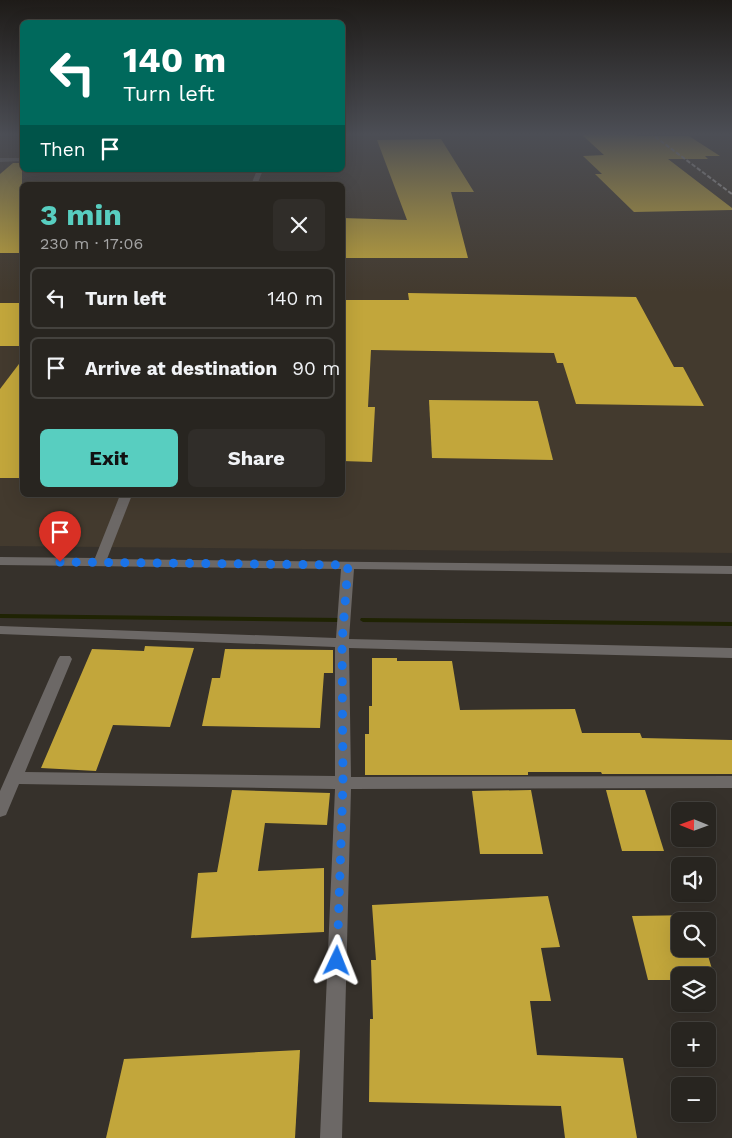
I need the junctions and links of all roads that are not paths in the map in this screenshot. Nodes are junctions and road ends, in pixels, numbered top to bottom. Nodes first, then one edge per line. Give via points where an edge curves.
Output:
1 (125, 497) edge
2 (0, 561) edge
3 (100, 562) junction
4 (348, 565) junction
5 (732, 570) edge
6 (0, 630) edge
7 (342, 643) junction
8 (732, 653) edge
9 (65, 659) dead end
10 (15, 778) junction
11 (732, 782) edge
12 (343, 783) junction
13 (0, 810) edge
14 (331, 1138) edge

1 - 3 street
2 - 3 street
3 - 4 street
4 - 5 street
4 - 7 street
6 - 7 street
7 - 8 street
7 - 12 street
9 - 10 street
10 - 12 street
10 - 13 street
11 - 12 street
12 - 14 street

